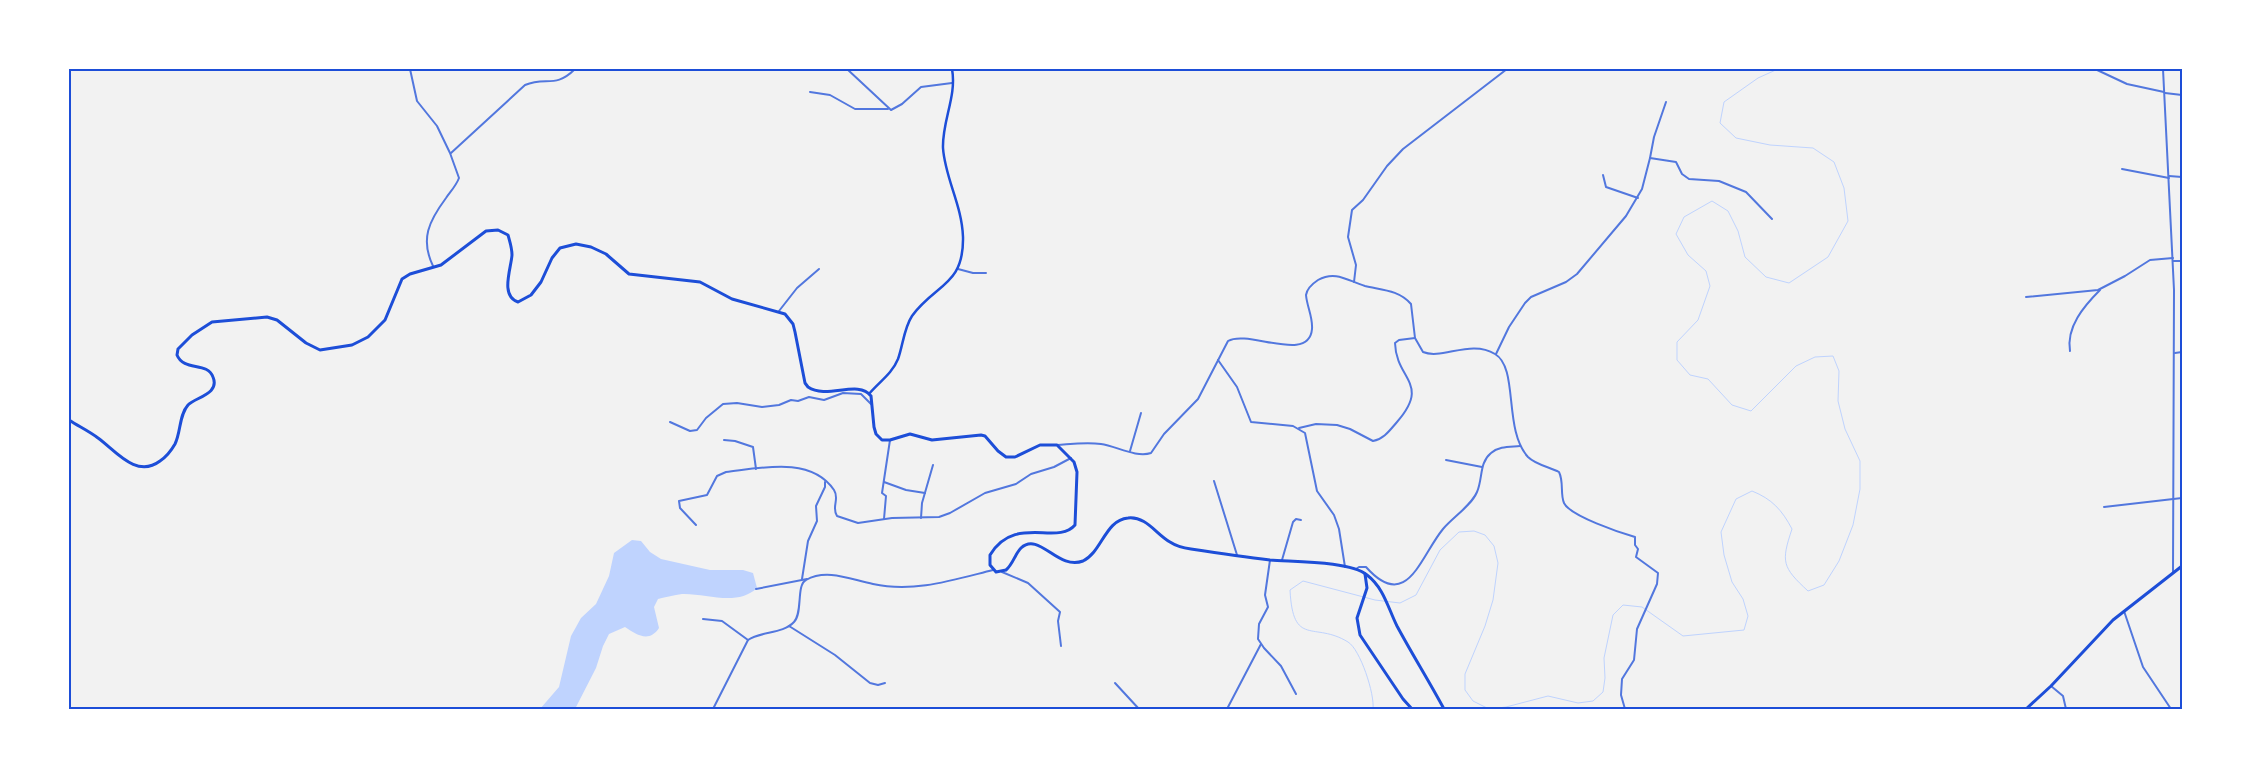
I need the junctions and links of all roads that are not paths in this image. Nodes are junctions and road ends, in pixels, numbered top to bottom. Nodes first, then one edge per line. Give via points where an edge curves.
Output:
1 (410, 69) edge
2 (575, 69) edge
3 (847, 69) edge
4 (952, 69) edge
5 (1507, 69) edge
6 (2094, 69) edge
7 (2163, 69) edge
8 (952, 83) junction
9 (810, 92) dead end
10 (2164, 92) junction
11 (2182, 95) edge
12 (1666, 102) dead end
13 (891, 110) junction
14 (450, 153) junction
15 (1650, 158) junction
16 (2122, 170) dead end
17 (1603, 175) dead end
18 (2169, 177) junction
19 (2182, 177) edge
20 (1638, 198) junction
21 (1772, 219) dead end
22 (2173, 260) junction
23 (2182, 261) edge
24 (433, 268) junction
25 (958, 269) junction
26 (819, 270) dead end
27 (986, 273) dead end
28 (1354, 282) junction
29 (2102, 288) junction
30 (2026, 297) dead end
31 (779, 311) junction
32 (1415, 338) junction
33 (2070, 351) dead end
34 (2182, 352) edge
35 (2175, 353) junction
36 (1496, 354) junction
37 (1218, 360) junction
38 (869, 394) junction
39 (872, 406) junction
40 (1141, 413) dead end
41 (69, 420) edge
42 (670, 422) dead end
43 (1299, 428) junction
44 (724, 440) dead end
45 (890, 440) junction
46 (1057, 445) junction
47 (1520, 446) junction
48 (1130, 451) junction
49 (1071, 458) junction
50 (1446, 460) dead end
51 (933, 464) dead end
52 (1482, 467) junction
53 (756, 469) junction
54 (825, 481) junction
55 (1214, 481) dead end
56 (884, 482) junction
57 (925, 493) junction
58 (2182, 498) edge
59 (2174, 499) junction
60 (2104, 507) dead end
61 (921, 518) junction
62 (884, 519) junction
63 (1301, 520) dead end
64 (696, 525) dead end
65 (1237, 555) junction
66 (1270, 560) junction
67 (1282, 560) junction
68 (2182, 566) edge
69 (1345, 567) junction
70 (1356, 569) junction
71 (993, 570) junction
72 (1002, 572) junction
73 (1365, 573) junction
74 (2173, 573) junction
75 (802, 579) junction
76 (807, 579) junction
77 (756, 589) dead end
78 (2124, 610) junction
79 (702, 619) dead end
80 (788, 626) junction
81 (748, 640) junction
82 (1260, 644) junction
83 (1061, 646) dead end
84 (886, 683) dead end
85 (1115, 683) dead end
86 (2051, 686) junction
87 (1296, 694) dead end
88 (713, 709) edge
89 (1139, 709) edge
90 (1227, 709) edge
91 (1412, 709) edge
92 (1444, 709) edge
93 (1625, 709) edge
94 (2026, 709) edge
95 (2066, 709) edge
96 (2171, 709) edge

1 - 14 street via 418,101 433,120
2 - 14 street via 557,81 525,85
3 - 13 street
4 - 8 main road
5 - 28 street via 1403,150 1352,210 1348,237 1356,265
6 - 10 street via 2128,84
7 - 10 street
8 - 13 street via 921,87
8 - 25 main road via 943,148 963,230
9 - 13 street via 830,95 855,109
10 - 11 street
10 - 18 street
12 - 15 street
14 - 24 street via 459,178 437,211 426,235 426,251
15 - 20 street
15 - 21 street via 1676,162 1688,179 1719,181 1742,190
16 - 18 street
17 - 20 street via 1606,187
18 - 19 street
18 - 22 street
20 - 36 street via 1583,268 1566,282 1525,303
22 - 23 street
22 - 29 street via 2150,260
22 - 35 street
24 - 31 highway via 450,259 479,234 498,230 508,235 512,248 508,293 518,302 527,299 541,282 556,252 566,245 576,244 599,250 629,274 700,282 732,299
24 - 41 highway via 402,279 385,320 368,338 352,345 320,350 277,320 267,317 217,320 205,325 181,346 177,355 185,365 209,371 214,385 207,395 187,406 174,446 155,464 142,467 128,462
25 - 27 street
25 - 38 main road via 951,280 912,317 896,364
26 - 31 street via 797,288
28 - 32 street via 1395,293 1408,300 1412,307
28 - 37 street via 1332,275 1310,286 1306,294 1312,330 1304,343 1285,346 1236,338 1228,341
29 - 30 street
29 - 33 street via 2081,310
31 - 38 highway via 792,324 808,388 822,393 855,388
32 - 36 street via 1419,348 1428,354 1473,348
32 - 43 street via 1395,343 1412,390 1412,400 1407,411 1384,436 1373,441 1344,427 1328,424
34 - 35 street
35 - 59 street
36 - 47 street via 1507,370 1511,410
37 - 43 street via 1237,387 1251,422
37 - 48 street via 1198,398 1151,453 1144,455
38 - 39 highway
39 - 42 street via 862,394 846,393 824,400 789,400 768,406 756,407 737,402 723,404 694,431
39 - 45 highway via 876,434 882,440
40 - 48 street
43 - 69 street via 1307,438 1317,490 1334,515 1339,529
44 - 53 street via 754,448
45 - 46 highway via 910,434 932,440 982,435 1002,455 1012,457 1040,445
45 - 56 street
46 - 48 street via 1088,443
46 - 49 highway
47 - 52 street via 1492,451
47 - 93 street via 1531,459 1559,472 1567,507 1608,529 1636,538 1636,557 1657,571 1659,576 1636,633 1634,660 1621,683
49 - 61 street via 1054,468 1031,474 1016,484 985,492 944,515
49 - 71 highway via 1078,478 1075,525 1064,532 1025,532 1006,539 990,555
50 - 52 street
51 - 57 street
52 - 70 street via 1475,495 1442,530 1406,582 1382,583 1366,567
53 - 54 street via 795,467
53 - 64 street via 721,474 715,478 707,495 679,501 680,508
54 - 62 street via 836,493 834,510 837,516 858,523
54 - 75 street via 826,487 816,506 817,521 808,541
55 - 65 street
56 - 57 street
56 - 62 street
57 - 61 street
58 - 59 street
59 - 60 street
59 - 74 street
61 - 62 street
63 - 67 street via 1293,522
65 - 66 highway
65 - 72 highway via 1177,546 1144,521 1130,517 1113,526 1085,560 1067,562 1040,545 1029,544 1021,548 1009,568
66 - 67 highway
66 - 82 street via 1265,595 1268,607 1258,631
67 - 69 highway
68 - 74 highway
69 - 70 highway
70 - 73 highway
71 - 72 highway
71 - 76 street via 918,588 884,586 832,575
72 - 83 street via 1028,583 1060,612
73 - 91 highway via 1366,592 1357,615 1359,630 1365,644
73 - 92 highway via 1381,589 1397,625
74 - 78 highway
75 - 76 street
75 - 77 street
76 - 80 street via 802,586 796,619
78 - 86 highway
78 - 96 street via 2143,667
79 - 81 street via 722,621
80 - 81 street
80 - 84 street via 835,655 870,683
81 - 88 street
82 - 87 street via 1281,666
82 - 90 street
85 - 89 street
86 - 94 highway
86 - 95 street via 2063,696

